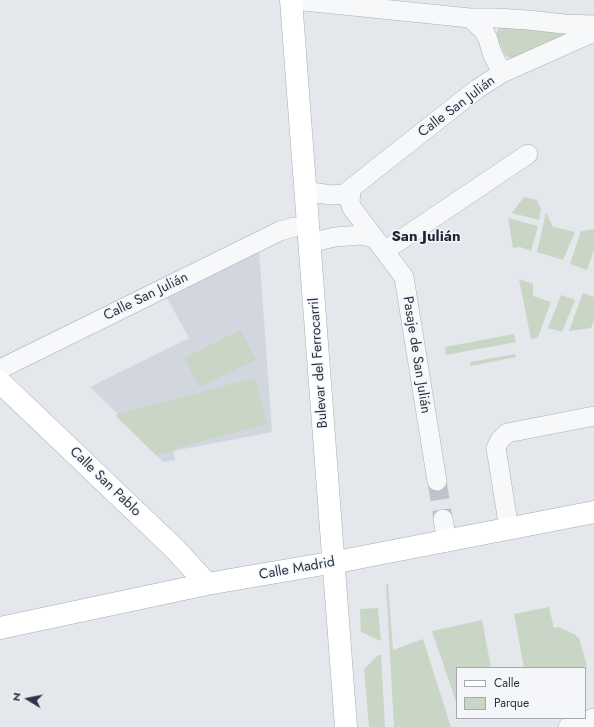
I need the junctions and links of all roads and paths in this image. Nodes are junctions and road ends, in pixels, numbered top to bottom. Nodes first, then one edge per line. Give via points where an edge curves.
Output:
1 (278, 0) edge
2 (292, 0) edge
3 (470, 18) junction
4 (496, 18) junction
5 (594, 25) edge
6 (594, 32) edge
7 (488, 39) junction
8 (502, 73) junction
9 (528, 154) dead end
10 (351, 189) junction
11 (305, 191) junction
12 (294, 227) junction
13 (375, 238) junction
14 (309, 243) junction
15 (394, 245) dead end
16 (0, 369) edge
17 (0, 382) edge
18 (594, 416) edge
19 (437, 481) tunnel mouth
20 (594, 512) edge
21 (443, 518) tunnel mouth
22 (509, 529) junction
23 (447, 542) junction
24 (327, 564) junction
25 (207, 584) junction
26 (0, 628) edge
27 (594, 718) edge
28 (332, 727) edge
29 (346, 727) edge
30 (568, 727) edge

1 - 12 main road, Bulevar del Ferrocarril
2 - 3 street
2 - 11 main road, Bulevar del Ferrocarril
3 - 4 street
3 - 7 street via 482,28
4 - 5 street
4 - 7 street via 488,29
6 - 8 street, Calle San Julián
7 - 8 street
8 - 10 street, Calle San Julián via 477,89
9 - 15 street
10 - 11 street, Calle San Julián via 338,196
10 - 13 street via 352,208
11 - 14 main road, Bulevar del Ferrocarril
12 - 16 street, Calle San Julián via 280,231
12 - 24 main road, Bulevar del Ferrocarril
13 - 14 street via 361,235
13 - 19 street, Pasaje de San Julián via 404,277
14 - 24 main road, Bulevar del Ferrocarril
17 - 25 main road, Calle San Pablo via 175,549
18 - 22 street via 507,433 500,440 496,448
20 - 22 main road, Calle Madrid
21 - 23 street
22 - 23 main road, Calle Madrid
23 - 24 main road, Calle Madrid
24 - 25 main road, Calle Madrid
24 - 28 main road, Bulevar del Ferrocarril
24 - 29 main road, Bulevar del Ferrocarril
25 - 26 main road, Calle Madrid
27 - 30 street

